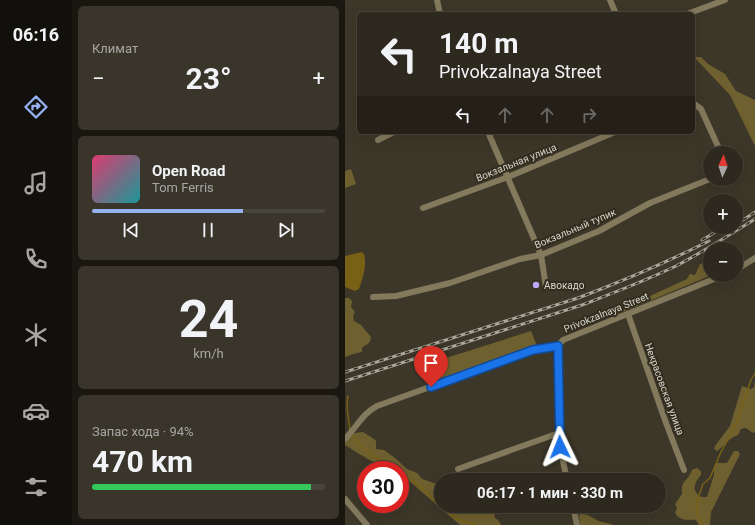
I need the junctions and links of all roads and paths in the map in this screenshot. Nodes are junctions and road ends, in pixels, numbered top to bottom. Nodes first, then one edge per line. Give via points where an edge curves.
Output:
1 (437, 0) edge
2 (610, 0) edge
3 (725, 0) edge
4 (440, 12) edge
5 (615, 12) edge
6 (692, 12) edge
7 (695, 105) edge
8 (390, 134) edge
9 (489, 134) edge
10 (610, 134) edge
11 (378, 140) dead end
12 (718, 146) edge
13 (508, 177) junction
14 (703, 182) edge
15 (423, 208) dead end
16 (541, 255) junction
17 (755, 258) edge
18 (743, 266) edge
19 (707, 282) edge
20 (546, 287) dead end
21 (373, 297) dead end
22 (627, 314) junction
23 (558, 346) junction
24 (559, 433) junction
25 (345, 439) edge
26 (457, 469) dead end
27 (684, 470) dead end
28 (566, 473) edge
29 (345, 499) edge
30 (574, 513) edge
31 (367, 525) edge
32 (577, 525) edge

1 - 4 street
2 - 5 street
3 - 6 street
7 - 12 street via 701,110
8 - 11 street
9 - 13 street
10 - 13 street, Вокзальная улица
13 - 15 street, Вокзальная улица
13 - 16 street
14 - 16 street, Вокзальный тупик via 650,203 599,231
16 - 20 street
16 - 21 street, Вокзальный тупик via 521,259 450,283 396,296
17 - 18 street
19 - 22 street, Privokzalnaya Street
22 - 23 street, Privokzalnaya Street via 563,340
22 - 27 street, Некрасовская улица
23 - 24 street
23 - 25 street, Privokzalnaya Street via 533,350 372,408
24 - 26 street
24 - 28 street
29 - 31 street
30 - 32 street

